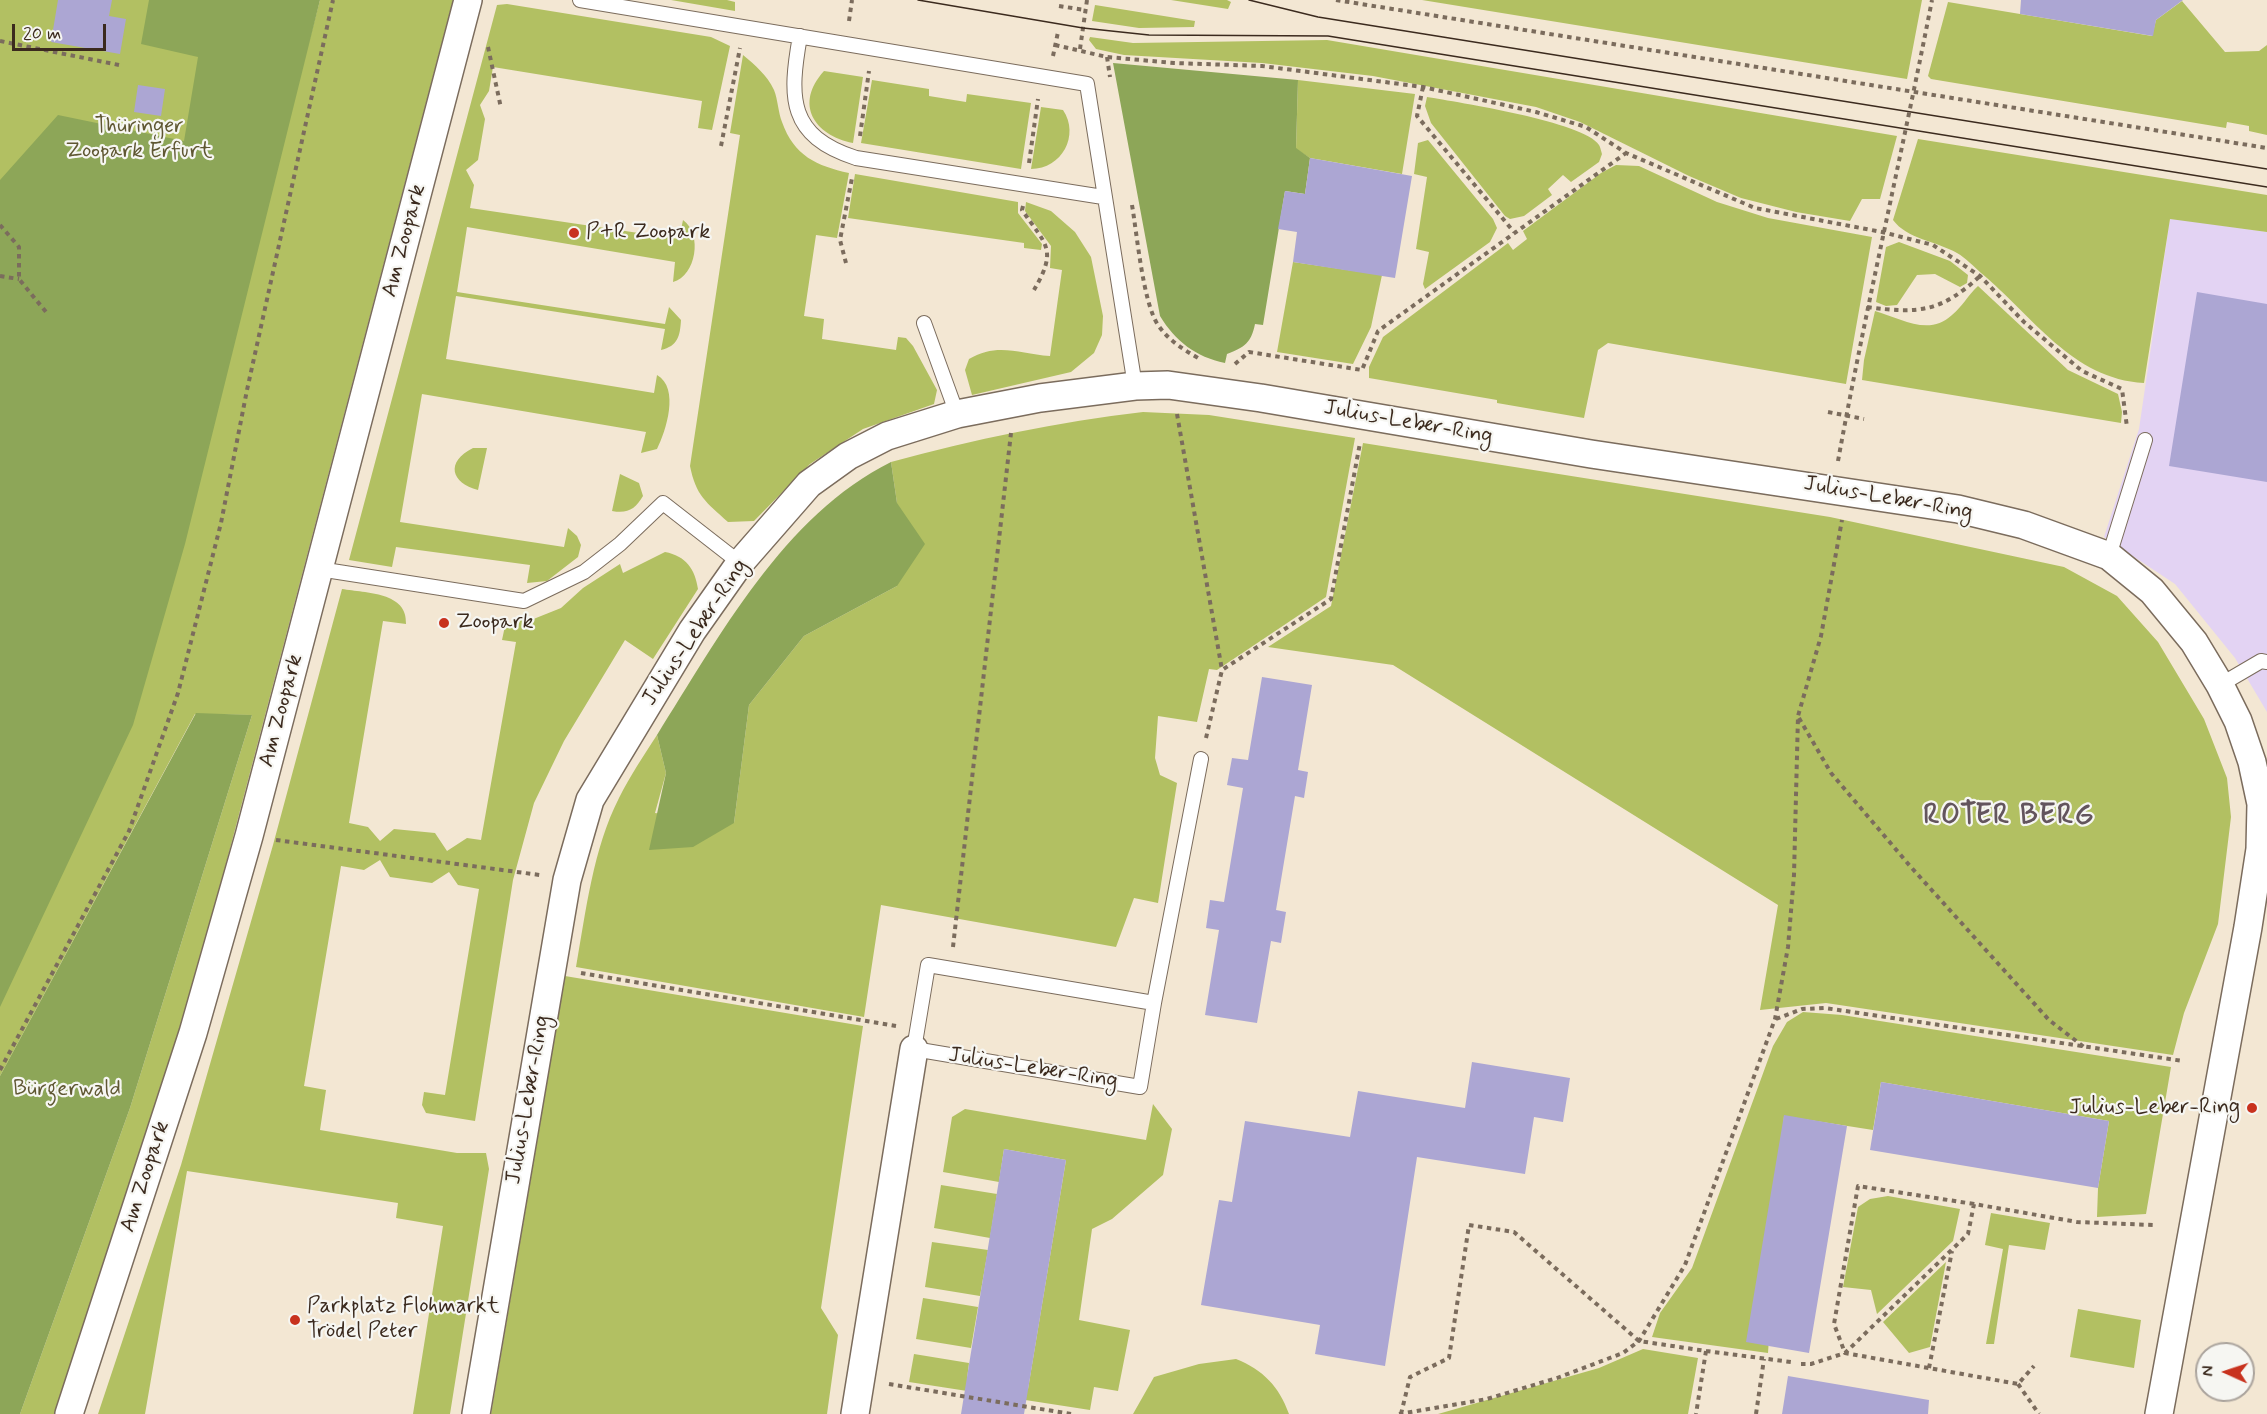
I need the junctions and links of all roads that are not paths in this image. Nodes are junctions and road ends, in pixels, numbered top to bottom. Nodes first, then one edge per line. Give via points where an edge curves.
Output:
1 (468, 0) edge
2 (580, 0) edge
3 (800, 36) junction
4 (1103, 196) junction
5 (924, 323) dead end
6 (1135, 386) junction
7 (957, 414) junction
8 (2145, 440) dead end
9 (2109, 556) junction
10 (740, 563) junction
11 (319, 568) junction
12 (2267, 662) edge
13 (2220, 685) junction
14 (1201, 759) road end
15 (1154, 1003) junction
16 (915, 1040) junction
17 (69, 1414) edge
18 (476, 1414) edge
19 (855, 1414) edge
20 (2159, 1414) edge

1 - 11 street, Am Zoopark
2 - 3 lane
3 - 4 lane via 1087,84
3 - 4 lane via 793,99 799,120 831,150 856,158
4 - 6 lane
5 - 7 lane
6 - 7 street, Julius-Leber-Ring
6 - 9 street, Julius-Leber-Ring via 1168,385 1261,398 1591,454 1958,509 2013,522
7 - 10 street, Julius-Leber-Ring via 887,436 848,456 809,484
8 - 9 lane
9 - 13 street, Julius-Leber-Ring via 2152,591 2194,642
10 - 11 lane via 663,503 584,572 524,601
10 - 18 street, Julius-Leber-Ring via 692,630 591,800 567,880
11 - 17 street, Am Zoopark via 193,1033
12 - 13 lane via 2261,661
13 - 20 street, Julius-Leber-Ring via 2238,720 2252,762 2261,804 2260,849
14 - 15 lane, Julius-Leber-Ring
15 - 16 lane via 928,965
15 - 16 lane, Julius-Leber-Ring via 1140,1087
16 - 19 street

